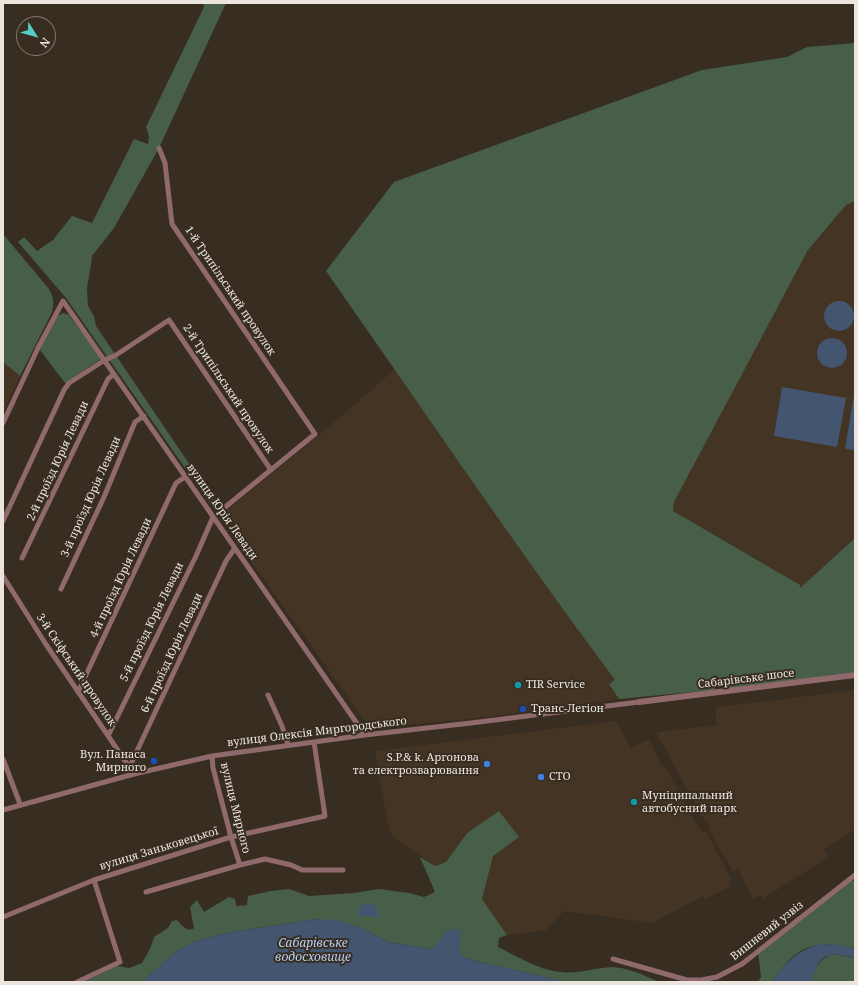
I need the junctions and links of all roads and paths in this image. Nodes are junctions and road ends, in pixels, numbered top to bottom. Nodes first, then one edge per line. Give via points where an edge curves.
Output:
1 (158, 148) dead end
2 (105, 360) junction
3 (114, 374) junction
4 (144, 416) junction
5 (3, 423) edge
6 (271, 470) junction
7 (186, 477) junction
8 (213, 517) junction
9 (3, 521) edge
10 (235, 548) junction
11 (22, 558) dead end
12 (3, 576) edge
13 (61, 589) dead end
14 (855, 675) edge
15 (78, 692) junction
16 (268, 694) dead end
17 (639, 702) joint
18 (365, 735) junction
19 (108, 736) junction
20 (314, 742) junction
21 (288, 745) junction
22 (212, 756) junction
23 (3, 759) edge
24 (129, 768) junction
25 (134, 774) junction
26 (20, 804) junction
27 (3, 810) edge
28 (231, 837) junction
29 (240, 865) junction
30 (343, 870) dead end
31 (855, 875) edge
32 (94, 880) junction
33 (146, 892) dead end
34 (3, 917) edge
35 (613, 959) dead end
36 (77, 982) edge

1 - 6 street, 1-й Трипільський провулок via 165,163 172,224 315,434
2 - 3 street, вулиця Юрія Левади
2 - 5 street, вулиця Юрія Левади via 63,300
2 - 6 street, 2-й Трипільський провулок via 116,356 169,320
2 - 9 street via 69,383 64,390
3 - 4 street, вулиця Юрія Левади
3 - 11 street, 2-й проїзд Юрія Левади via 108,379
4 - 7 street, вулиця Юрія Левади
4 - 13 street, 3-й проїзд Юрія Левади via 135,422 104,497
6 - 8 street
7 - 8 street, вулиця Юрія Левади
7 - 15 street, 4-й проїзд Юрія Левади via 176,483
8 - 10 street, вулиця Юрія Левади
8 - 19 street, 5-й проїзд Юрія Левади
10 - 18 street, вулиця Юрія Левади
10 - 24 street, 6-й проїзд Юрія Левади via 226,561
12 - 15 street, 3-й Скіфський провулок
14 - 17 street, Сабарівське шосе
15 - 19 street, 3-й Скіфський провулок
16 - 21 street
17 - 18 street, вулиця Олексія Миргородського
18 - 20 street, вулиця Олексія Миргородського
19 - 24 street, 3-й Скіфський провулок
20 - 21 street, вулиця Олексія Миргородського
20 - 28 street, вулиця Заньковецької via 325,816
21 - 22 street, вулиця Олексія Миргородського
22 - 25 street, вулиця Олексія Миргородського
22 - 28 street, вулиця Мирного
23 - 26 street
24 - 25 street, 3-й Скіфський провулок
25 - 26 street, вулиця Олексія Миргородського
26 - 27 street, вулиця Олексія Миргородського
28 - 29 street, вулиця Мирного
28 - 32 street, вулиця Заньковецької
29 - 30 street, вулиця Мирного via 266,859 302,870
29 - 33 street, вулиця Мирного
31 - 35 street, Вишневий узвіз via 742,964 717,977 687,980
32 - 34 street, вулиця Заньковецької
32 - 36 street via 120,962

